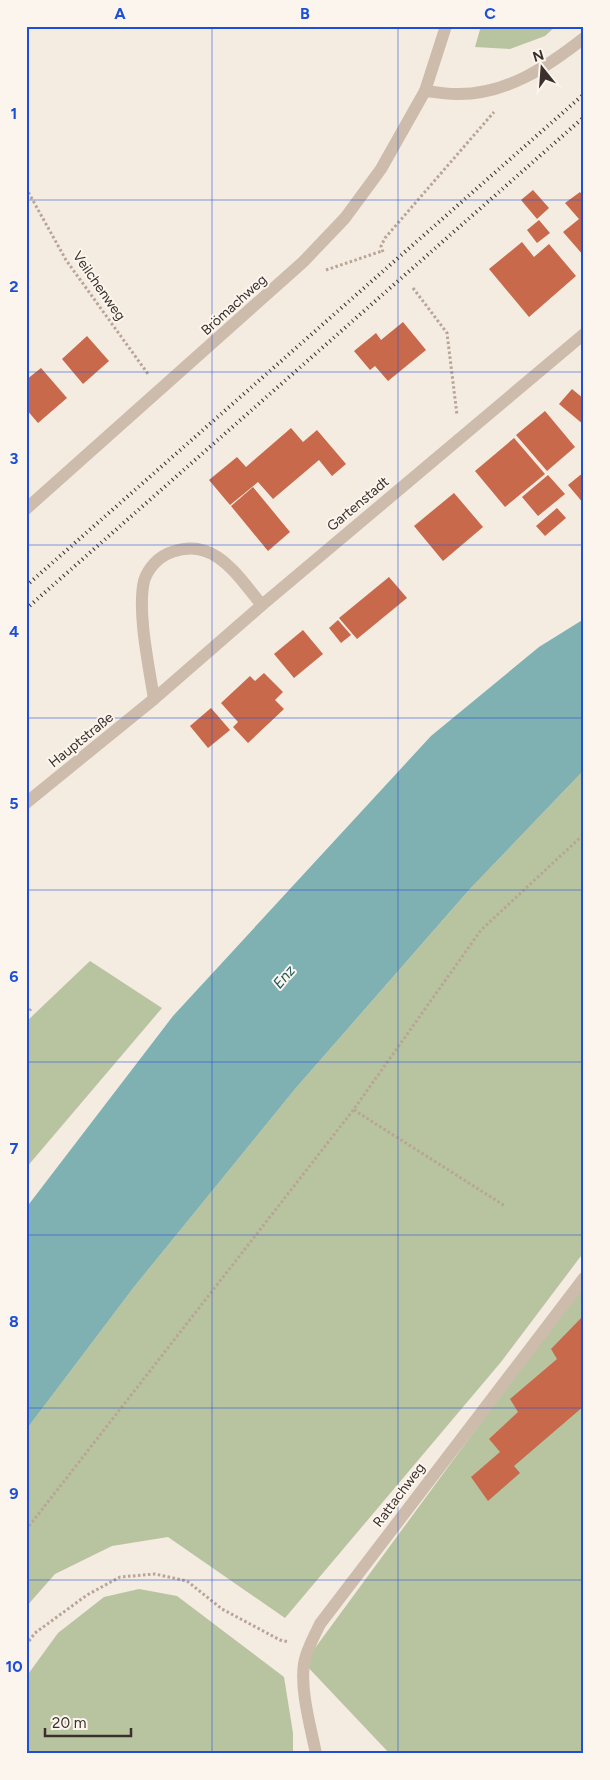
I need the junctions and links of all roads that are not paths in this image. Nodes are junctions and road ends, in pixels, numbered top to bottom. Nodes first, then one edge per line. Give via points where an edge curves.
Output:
1 (446, 26) edge
2 (584, 38) edge
3 (425, 91) junction
4 (584, 334) edge
5 (26, 509) edge
6 (262, 605) junction
7 (154, 699) junction
8 (26, 803) edge
9 (584, 1278) edge
10 (316, 1754) edge

1 - 3 street, Brömachweg
2 - 3 street via 533,74 500,88 457,94
3 - 5 street, Brömachweg via 381,169 345,218 303,262
4 - 6 street, Gartenstadt
6 - 7 street, Gartenstadt
6 - 7 street via 228,565 211,552 182,548 164,554 151,567 144,581 142,603
7 - 8 street, Hauptstraße
9 - 10 street, Rattachweg via 320,1624 304,1663

